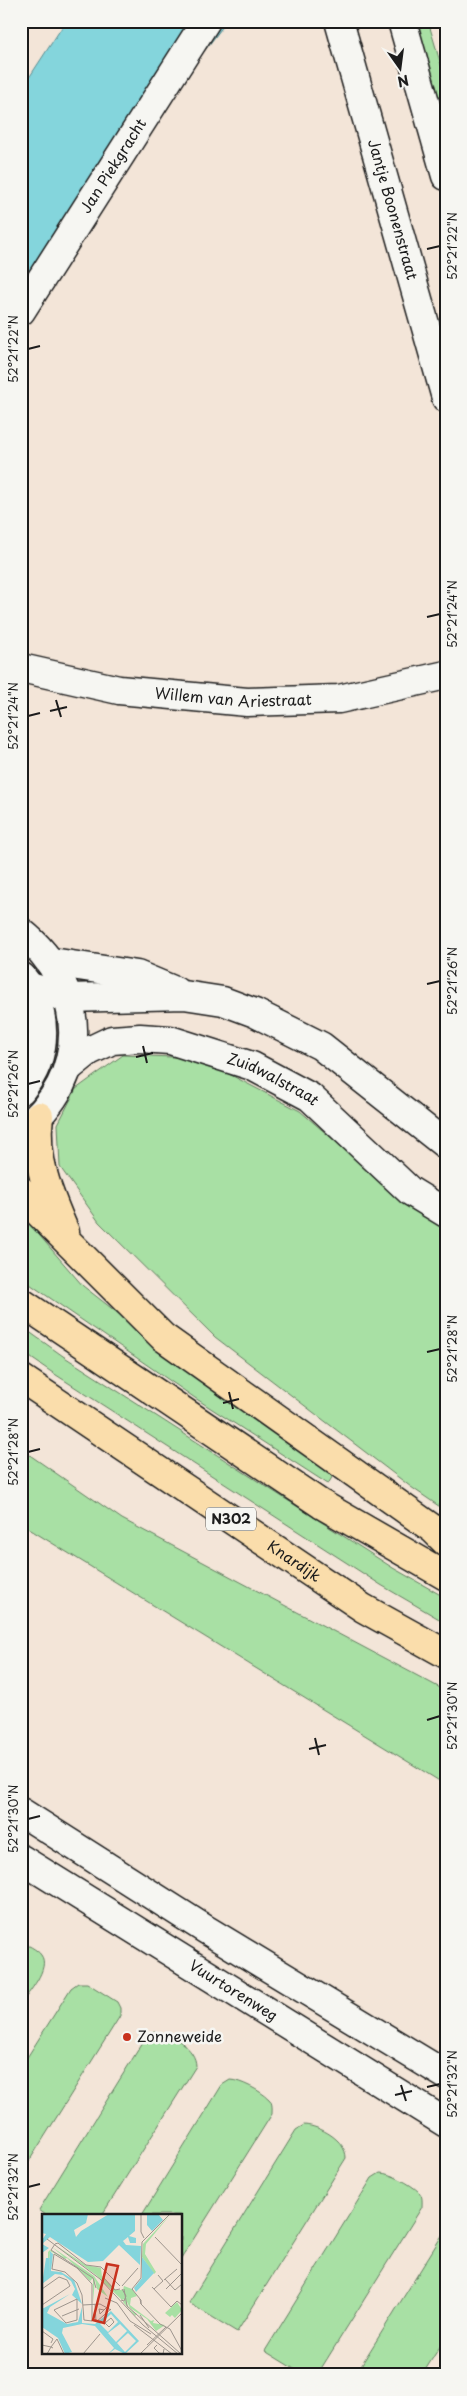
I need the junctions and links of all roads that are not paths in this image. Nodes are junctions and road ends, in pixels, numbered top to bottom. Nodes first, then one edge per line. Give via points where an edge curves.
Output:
1 (206, 21) edge
2 (339, 21) edge
3 (402, 21) edge
4 (446, 176) edge
5 (21, 311) edge
6 (446, 398) edge
7 (21, 668) edge
8 (446, 675) edge
9 (21, 932) edge
10 (52, 962) junction
11 (26, 981) edge
12 (184, 995) junction
13 (68, 998) junction
14 (68, 1068) junction
15 (21, 1090) edge
16 (30, 1124) edge
17 (446, 1145) edge
18 (21, 1191) edge
19 (446, 1213) edge
20 (70, 1243) junction
21 (21, 1302) edge
22 (21, 1378) edge
23 (446, 1542) edge
24 (446, 1576) edge
25 (446, 1654) edge
26 (21, 1812) edge
27 (21, 1859) edge
28 (446, 2075) edge
29 (446, 2123) edge

1 - 5 street, Jan Piekgracht
2 - 6 street, Jantje Boonenstraat
3 - 4 street
7 - 8 street, Willem van Ariestraat via 119,690 247,702 339,699
9 - 10 street
10 - 12 street via 137,975
10 - 13 street
11 - 13 street
11 - 15 street via 38,1004 42,1044 38,1064
12 - 13 street
12 - 17 street via 231,1004 321,1046
13 - 14 street via 73,1024
14 - 16 street via 56,1094
14 - 19 street, Zuidwalstraat via 89,1051 112,1040 140,1038 170,1040 252,1066 310,1097 410,1191
16 - 20 main road via 36,1135 38,1157 52,1201
18 - 20 main road
20 - 23 main road via 163,1337 425,1523
21 - 24 main road via 321,1504
22 - 25 main road, Knardijk / N302 via 363,1608
26 - 28 street via 205,1929
27 - 29 street, Vuurtorenweg

